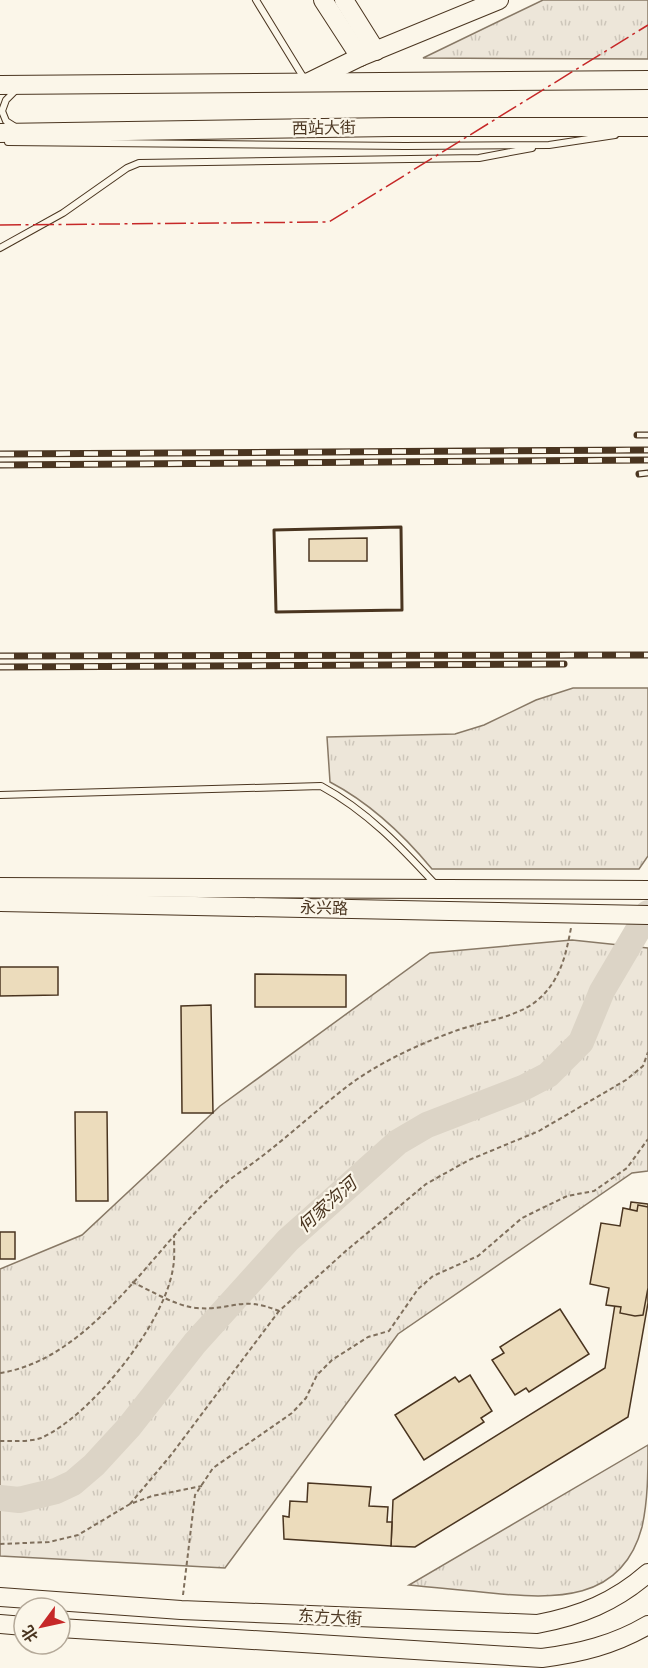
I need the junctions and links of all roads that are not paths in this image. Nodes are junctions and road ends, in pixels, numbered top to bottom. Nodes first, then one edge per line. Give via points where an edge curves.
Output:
1 (256, 0) edge
2 (323, 0) edge
3 (344, 0) edge
4 (499, 0) edge
5 (368, 54) junction
6 (648, 80) edge
7 (307, 83) junction
8 (0, 84) edge
9 (21, 84) junction
10 (648, 129) edge
11 (0, 133) edge
12 (25, 133) junction
13 (0, 142) edge
14 (549, 145) junction
15 (0, 248) edge
16 (0, 795) edge
17 (0, 887) edge
18 (440, 890) junction
19 (640, 890) edge
20 (0, 902) edge
21 (648, 915) edge
22 (648, 1573) edge
23 (0, 1597) edge
24 (648, 1625) edge
25 (72, 1629) edge

1 - 7 lane
2 - 5 main road
3 - 5 main road
4 - 5 main road
5 - 7 main road
6 - 7 main road
7 - 9 main road
8 - 9 main road
9 - 12 lane via 6,100 2,111 6,121
10 - 12 main road, 西站大街 via 392,127
10 - 14 lane
11 - 12 main road, 西站大街
13 - 14 lane
14 - 15 lane via 479,158 140,163 33,232
16 - 18 lane via 321,786 363,813
17 - 18 main road, 永兴路
18 - 19 main road, 永兴路
20 - 21 main road, 永兴路
22 - 23 main road, 东方大街 via 598,1607 537,1624 181,1610
24 - 25 main road, 东方大街 via 612,1644 542,1658

